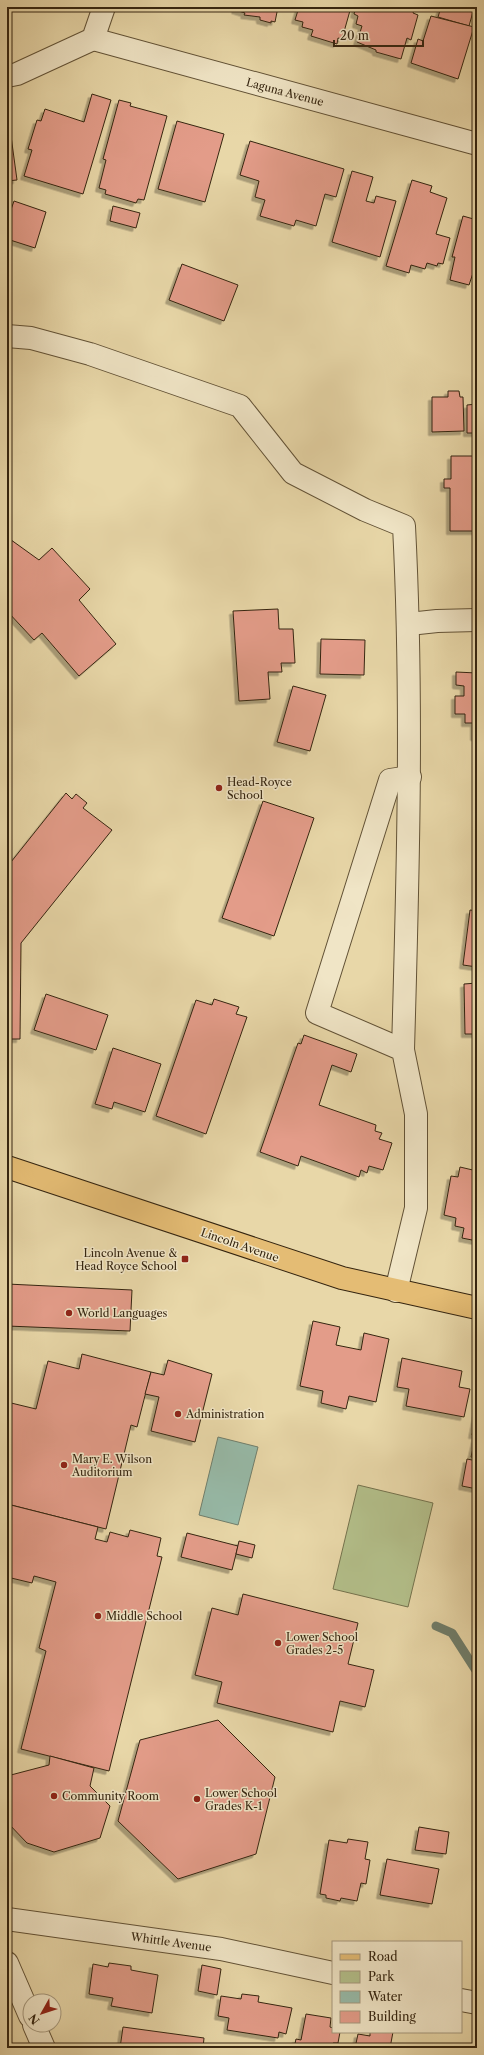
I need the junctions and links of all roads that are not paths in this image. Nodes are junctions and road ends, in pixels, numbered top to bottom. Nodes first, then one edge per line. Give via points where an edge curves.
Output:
1 (104, 7) edge
2 (93, 39) junction
3 (7, 76) edge
4 (477, 144) edge
5 (7, 336) edge
6 (477, 620) edge
7 (409, 624) junction
8 (410, 777) junction
9 (404, 1050) junction
10 (7, 1167) edge
11 (396, 1291) junction
12 (477, 1308) edge
13 (7, 1919) edge
14 (7, 1963) edge
15 (332, 1973) edge
16 (22, 1998) edge
17 (462, 2000) edge
18 (477, 2003) edge
19 (37, 2033) edge
20 (44, 2048) edge

1 - 2 street
2 - 3 street via 17,74
2 - 4 street, Laguna Avenue
5 - 7 street via 31,338 90,354 240,406 293,473 404,526
6 - 7 street
7 - 8 street
8 - 9 street
8 - 9 street via 390,780 317,1013
9 - 11 street via 416,1114 416,1208
10 - 11 main road, Lincoln Avenue via 294,1263
11 - 12 main road, Lincoln Avenue
13 - 15 street, Whittle Avenue via 221,1949
14 - 16 street
17 - 18 street
19 - 20 street

